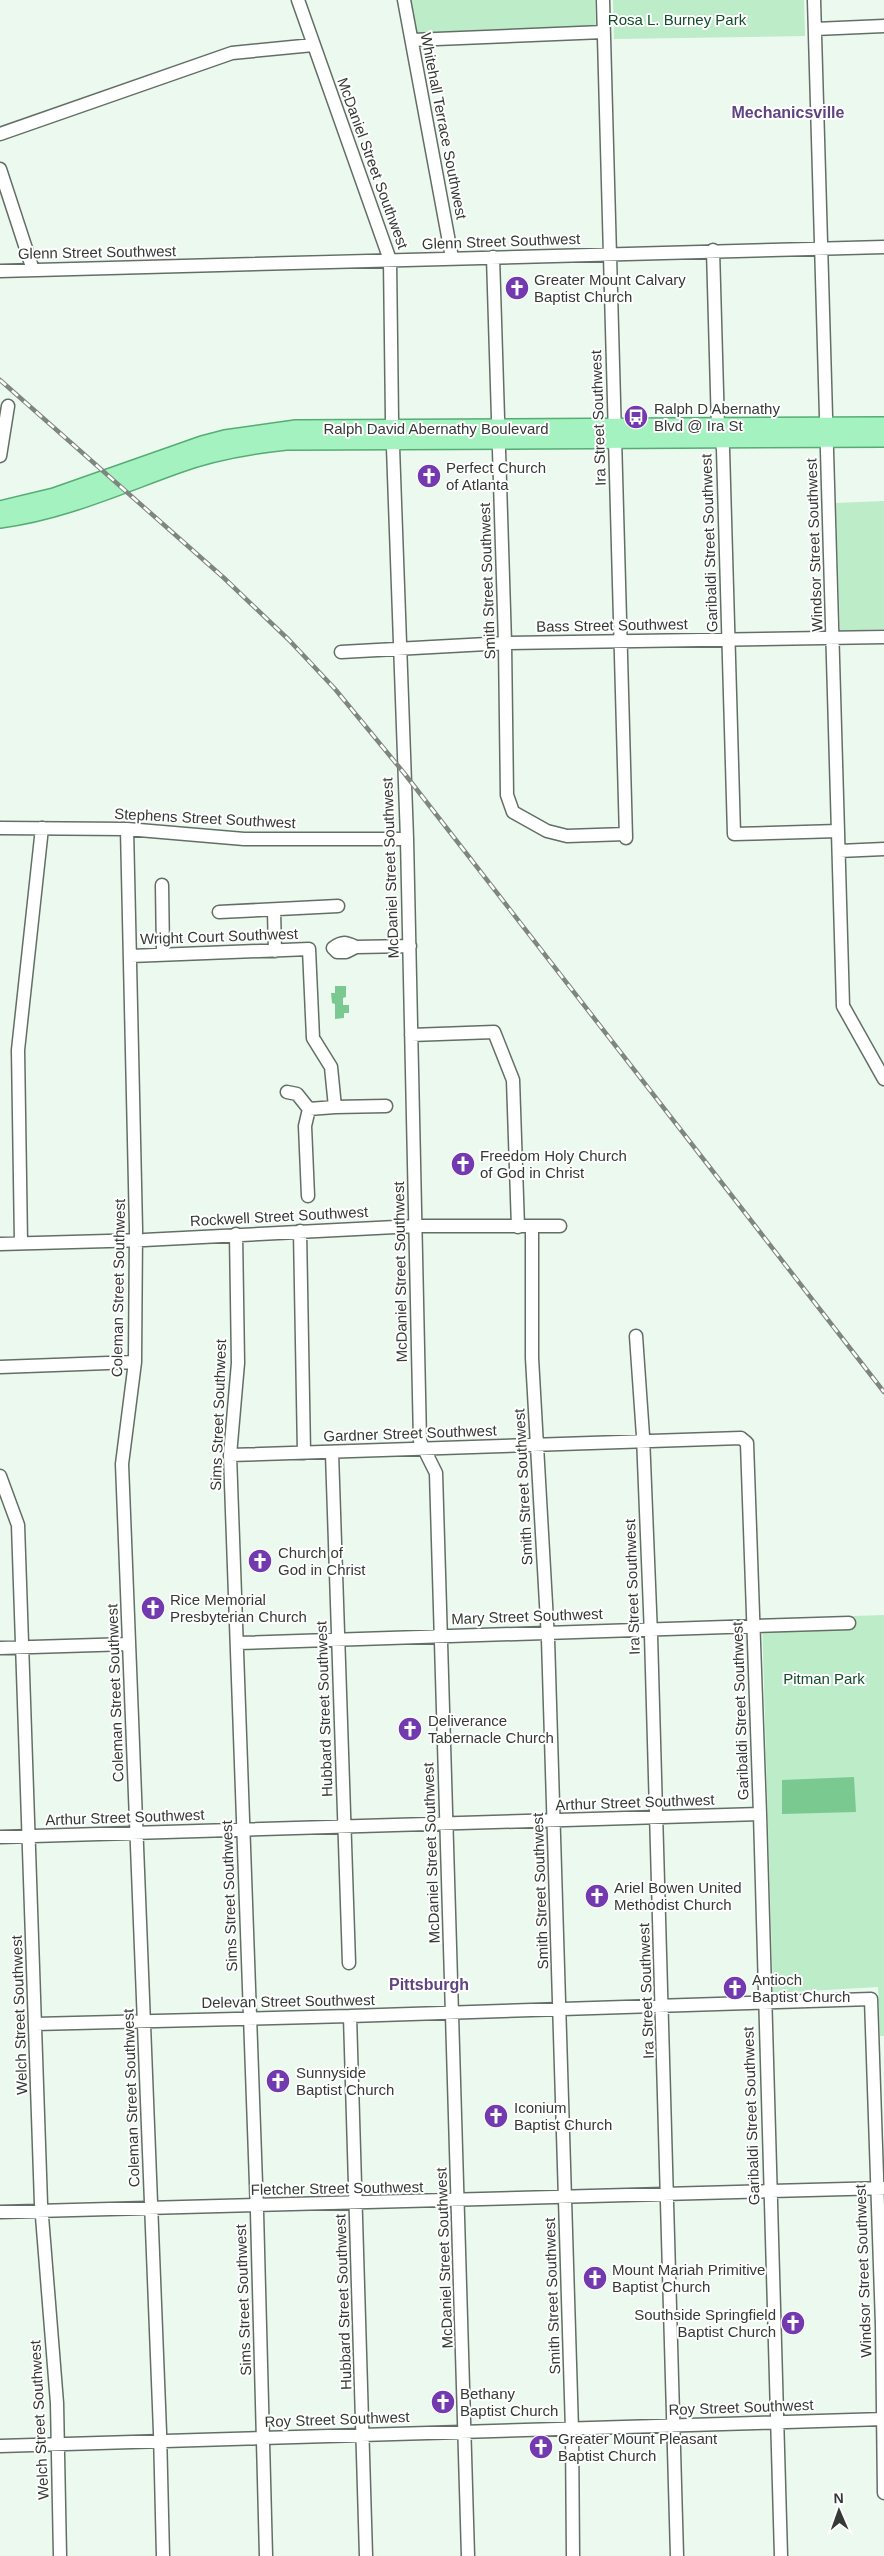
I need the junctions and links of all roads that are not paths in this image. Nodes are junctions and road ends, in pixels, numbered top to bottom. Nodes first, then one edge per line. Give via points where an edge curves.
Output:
1 (298, 0) edge
2 (404, 0) edge
3 (814, 0) edge
4 (603, 1) dead end
5 (884, 26) edge
6 (815, 28) junction
7 (603, 32) junction
8 (412, 40) junction
9 (313, 45) junction
10 (0, 134) edge
11 (0, 168) edge
12 (884, 247) edge
13 (823, 248) junction
14 (713, 250) junction
15 (609, 253) junction
16 (493, 257) junction
17 (452, 258) junction
18 (390, 260) junction
19 (34, 270) junction
20 (0, 271) edge
21 (8, 406) dead end
22 (884, 426) edge
23 (827, 432) junction
24 (719, 433) junction
25 (393, 434) junction
26 (499, 434) junction
27 (614, 434) junction
28 (884, 439) edge
29 (0, 456) edge
30 (0, 509) edge
31 (0, 520) edge
32 (833, 637) junction
33 (884, 637) edge
34 (729, 639) junction
35 (622, 641) junction
36 (506, 644) junction
37 (401, 647) junction
38 (341, 652) dead end
39 (514, 812) joint
40 (0, 828) edge
41 (42, 828) junction
42 (127, 829) junction
43 (838, 831) junction
44 (407, 839) junction
45 (884, 849) edge
46 (839, 851) junction
47 (162, 885) dead end
48 (338, 906) dead end
49 (274, 910) junction
50 (219, 912) dead end
51 (410, 946) junction
52 (309, 949) junction
53 (275, 951) junction
54 (163, 953) junction
55 (137, 955) junction
56 (411, 1035) junction
57 (884, 1079) edge
58 (287, 1092) dead end
59 (386, 1106) dead end
60 (335, 1107) junction
61 (309, 1109) junction
62 (308, 1196) dead end
63 (415, 1226) junction
64 (532, 1226) junction
65 (560, 1226) dead end
66 (518, 1227) junction
67 (300, 1231) junction
68 (236, 1234) junction
69 (136, 1240) junction
70 (21, 1243) junction
71 (0, 1244) edge
72 (636, 1336) dead end
73 (135, 1362) junction
74 (0, 1366) edge
75 (741, 1438) joint
76 (643, 1441) junction
77 (537, 1444) junction
78 (424, 1449) junction
79 (304, 1453) junction
80 (332, 1453) junction
81 (230, 1455) junction
82 (0, 1476) edge
83 (849, 1623) dead end
84 (753, 1626) junction
85 (650, 1629) junction
86 (548, 1632) junction
87 (440, 1636) junction
88 (338, 1640) junction
89 (236, 1643) junction
90 (129, 1644) junction
91 (22, 1647) junction
92 (0, 1648) edge
93 (760, 1814) junction
94 (656, 1818) junction
95 (553, 1821) junction
96 (446, 1825) junction
97 (344, 1828) junction
98 (243, 1830) junction
99 (137, 1833) junction
100 (28, 1836) junction
101 (0, 1837) edge
102 (349, 1964) dead end
103 (764, 2003) junction
104 (662, 2006) junction
105 (559, 2009) junction
106 (452, 2012) junction
107 (350, 2016) junction
108 (250, 2019) junction
109 (144, 2021) junction
110 (35, 2024) junction
111 (878, 2047) edge
112 (880, 2188) edge
113 (770, 2191) junction
114 (668, 2194) junction
115 (565, 2198) junction
116 (459, 2201) junction
117 (356, 2204) junction
118 (256, 2206) junction
119 (152, 2208) junction
120 (42, 2211) junction
121 (0, 2212) edge
122 (883, 2419) edge
123 (777, 2422) junction
124 (674, 2425) junction
125 (572, 2430) junction
126 (466, 2432) junction
127 (364, 2434) junction
128 (264, 2437) junction
129 (161, 2440) junction
130 (59, 2443) junction
131 (0, 2446) edge
132 (884, 2493) edge
133 (60, 2556) edge
134 (163, 2556) edge
135 (266, 2556) edge
136 (366, 2556) edge
137 (468, 2556) edge
138 (573, 2556) edge
139 (677, 2556) edge
140 (781, 2556) edge

1 - 9 street, McDaniel Street Southwest
2 - 8 street, Whitehall Terrace Southwest
3 - 6 street, Windsor Street Southwest
4 - 7 street, Ira Street Southwest
5 - 6 street
6 - 13 street, Windsor Street Southwest
7 - 8 street
7 - 15 street, Ira Street Southwest
8 - 17 street, Whitehall Terrace Southwest
9 - 10 street via 232,53
9 - 18 street, McDaniel Street Southwest
11 - 19 street
12 - 13 street, Glenn Street Southwest
13 - 14 street, Glenn Street Southwest
13 - 23 street, Windsor Street Southwest
14 - 15 street, Glenn Street Southwest
14 - 24 street, Garibaldi Street Southwest
15 - 16 street, Glenn Street Southwest
15 - 27 street, Ira Street Southwest
16 - 17 street, Glenn Street Southwest
16 - 26 street, Smith Street Southwest
17 - 18 street, Glenn Street Southwest
18 - 19 street, Glenn Street Southwest
18 - 25 street, McDaniel Street Southwest
19 - 20 street, Glenn Street Southwest
21 - 29 street
22 - 23 main road, Ralph David Abernathy Boulevard
23 - 24 main road, Ralph David Abernathy Boulevard
23 - 28 main road, Ralph David Abernathy Boulevard
23 - 32 street, Windsor Street Southwest
24 - 27 main road, Ralph David Abernathy Boulevard
24 - 34 street, Garibaldi Street Southwest
25 - 26 main road, Ralph David Abernathy Boulevard
25 - 30 main road, Ralph David Abernathy Boulevard via 296,428 225,438 54,496
25 - 31 main road, Ralph David Abernathy Boulevard via 239,448 179,464 56,509
25 - 37 street, McDaniel Street Southwest
26 - 27 main road, Ralph David Abernathy Boulevard
26 - 36 street, Smith Street Southwest
27 - 35 street, Ira Street Southwest
32 - 33 street, Bass Street Southwest
32 - 34 street, Bass Street Southwest
32 - 43 street, Windsor Street Southwest
34 - 35 street, Bass Street Southwest
34 - 43 street, Garibaldi Street Southwest via 734,834
35 - 36 street, Bass Street Southwest
35 - 39 street, Ira Street Southwest via 626,836 567,836 547,831
36 - 37 street, Bass Street Southwest
36 - 39 street, Smith Street Southwest via 507,795
37 - 38 street, Bass Street Southwest
37 - 44 street, McDaniel Street Southwest
40 - 41 street, Stephens Street Southwest
41 - 42 street, Stephens Street Southwest
41 - 70 street via 18,1050
42 - 44 street, Stephens Street Southwest via 244,839
42 - 55 street, Coleman Street Southwest
43 - 46 street, Windsor Street Southwest
44 - 51 street, McDaniel Street Southwest
45 - 46 street
46 - 57 street, Windsor Street Southwest via 843,1006
47 - 54 street
48 - 49 street
49 - 50 street
49 - 53 street
51 - 52 street, Wright Court Southwest via 356,948 346,952 337,952 333,948
51 - 56 street, McDaniel Street Southwest
52 - 53 street, Wright Court Southwest
52 - 60 street, Wright Court Southwest via 313,1038 331,1067
53 - 54 street, Wright Court Southwest
54 - 55 street, Wright Court Southwest
55 - 69 street, Coleman Street Southwest
56 - 63 street, McDaniel Street Southwest
56 - 66 street via 494,1032 513,1080
58 - 61 street via 297,1094
59 - 60 street
60 - 61 street
61 - 62 street via 305,1126
63 - 66 street, Rockwell Street Southwest
63 - 67 street, Rockwell Street Southwest
63 - 78 street, McDaniel Street Southwest via 420,1441
64 - 65 street, Rockwell Street Southwest
64 - 66 street, Rockwell Street Southwest
64 - 77 street, Smith Street Southwest via 532,1358
67 - 68 street, Rockwell Street Southwest
67 - 79 street
68 - 69 street, Rockwell Street Southwest
68 - 81 street, Sims Street Southwest via 238,1363
69 - 70 street, Rockwell Street Southwest
69 - 73 street, Coleman Street Southwest
70 - 71 street, Rockwell Street Southwest
72 - 76 street, Ira Street Southwest
73 - 74 street
73 - 90 street, Coleman Street Southwest via 122,1464
75 - 76 street, Gardner Street Southwest
75 - 84 street, Garibaldi Street Southwest via 747,1443
76 - 77 street, Gardner Street Southwest
76 - 85 street, Ira Street Southwest
77 - 78 street, Gardner Street Southwest
77 - 86 street, Smith Street Southwest
78 - 80 street, Gardner Street Southwest
78 - 87 street, McDaniel Street Southwest via 436,1474
79 - 80 street, Gardner Street Southwest
79 - 81 street, Gardner Street Southwest
80 - 88 street, Hubbard Street Southwest
81 - 89 street, Sims Street Southwest
82 - 91 street, Welch Street Southwest via 18,1525
83 - 84 street, Mary Street Southwest
84 - 85 street, Mary Street Southwest
84 - 93 street, Garibaldi Street Southwest
85 - 86 street, Mary Street Southwest
85 - 94 street, Ira Street Southwest
86 - 87 street, Mary Street Southwest
86 - 95 street, Smith Street Southwest
87 - 88 street, Mary Street Southwest
87 - 96 street, McDaniel Street Southwest
88 - 89 street, Mary Street Southwest
88 - 97 street, Hubbard Street Southwest
89 - 98 street, Sims Street Southwest
90 - 91 street
90 - 99 street, Coleman Street Southwest
91 - 92 street
91 - 100 street, Welch Street Southwest
93 - 94 street, Arthur Street Southwest
93 - 103 street, Garibaldi Street Southwest
94 - 95 street, Arthur Street Southwest
94 - 104 street, Ira Street Southwest
95 - 96 street, Arthur Street Southwest
95 - 105 street, Smith Street Southwest
96 - 97 street, Arthur Street Southwest
96 - 106 street, McDaniel Street Southwest
97 - 98 street, Arthur Street Southwest
97 - 102 street, Hubbard Street Southwest
98 - 99 street, Arthur Street Southwest
98 - 108 street, Sims Street Southwest
99 - 100 street, Arthur Street Southwest
99 - 109 street, Coleman Street Southwest
100 - 101 street, Arthur Street Southwest
100 - 110 street, Welch Street Southwest
103 - 104 street, Delevan Street Southwest
103 - 111 street, Delevan Street Southwest via 871,1999
103 - 113 street, Garibaldi Street Southwest
104 - 105 street, Delevan Street Southwest
104 - 114 street, Ira Street Southwest
105 - 106 street, Delevan Street Southwest
105 - 115 street, Smith Street Southwest
106 - 107 street, Delevan Street Southwest
106 - 116 street, McDaniel Street Southwest
107 - 108 street, Delevan Street Southwest
107 - 117 street, Hubbard Street Southwest
108 - 109 street, Delevan Street Southwest
108 - 118 street, Sims Street Southwest
109 - 110 street, Delevan Street Southwest
109 - 119 street, Coleman Street Southwest
110 - 120 street, Welch Street Southwest
111 - 112 street, Windsor Street Southwest
112 - 113 street, Fletcher Street Southwest
112 - 122 street, Windsor Street Southwest
113 - 114 street, Fletcher Street Southwest
113 - 123 street, Garibaldi Street Southwest
114 - 115 street, Fletcher Street Southwest
114 - 124 street, Ira Street Southwest
115 - 116 street, Fletcher Street Southwest
115 - 125 street, Smith Street Southwest
116 - 117 street, Fletcher Street Southwest
116 - 126 street, McDaniel Street Southwest
117 - 118 street, Fletcher Street Southwest
117 - 127 street, Hubbard Street Southwest
118 - 119 street, Fletcher Street Southwest
118 - 128 street, Sims Street Southwest
119 - 120 street, Fletcher Street Southwest
119 - 129 street, Coleman Street Southwest
120 - 121 street, Fletcher Street Southwest
120 - 130 street, Welch Street Southwest
122 - 123 street, Roy Street Southwest
122 - 132 street, Windsor Street Southwest
123 - 124 street, Roy Street Southwest
123 - 140 street, Garibaldi Street Southwest
124 - 125 street, Roy Street Southwest
124 - 139 street, Ira Street Southwest
125 - 126 street, Roy Street Southwest
125 - 138 street, Smith Street Southwest
126 - 127 street, Roy Street Southwest
126 - 137 street, McDaniel Street Southwest
127 - 128 street, Roy Street Southwest
127 - 136 street, Hubbard Street Southwest
128 - 129 street, Roy Street Southwest
128 - 135 street, Sims Street Southwest
129 - 130 street, Roy Street Southwest
129 - 134 street, Coleman Street Southwest
130 - 131 street, Roy Street Southwest
130 - 133 street, Welch Street Southwest

